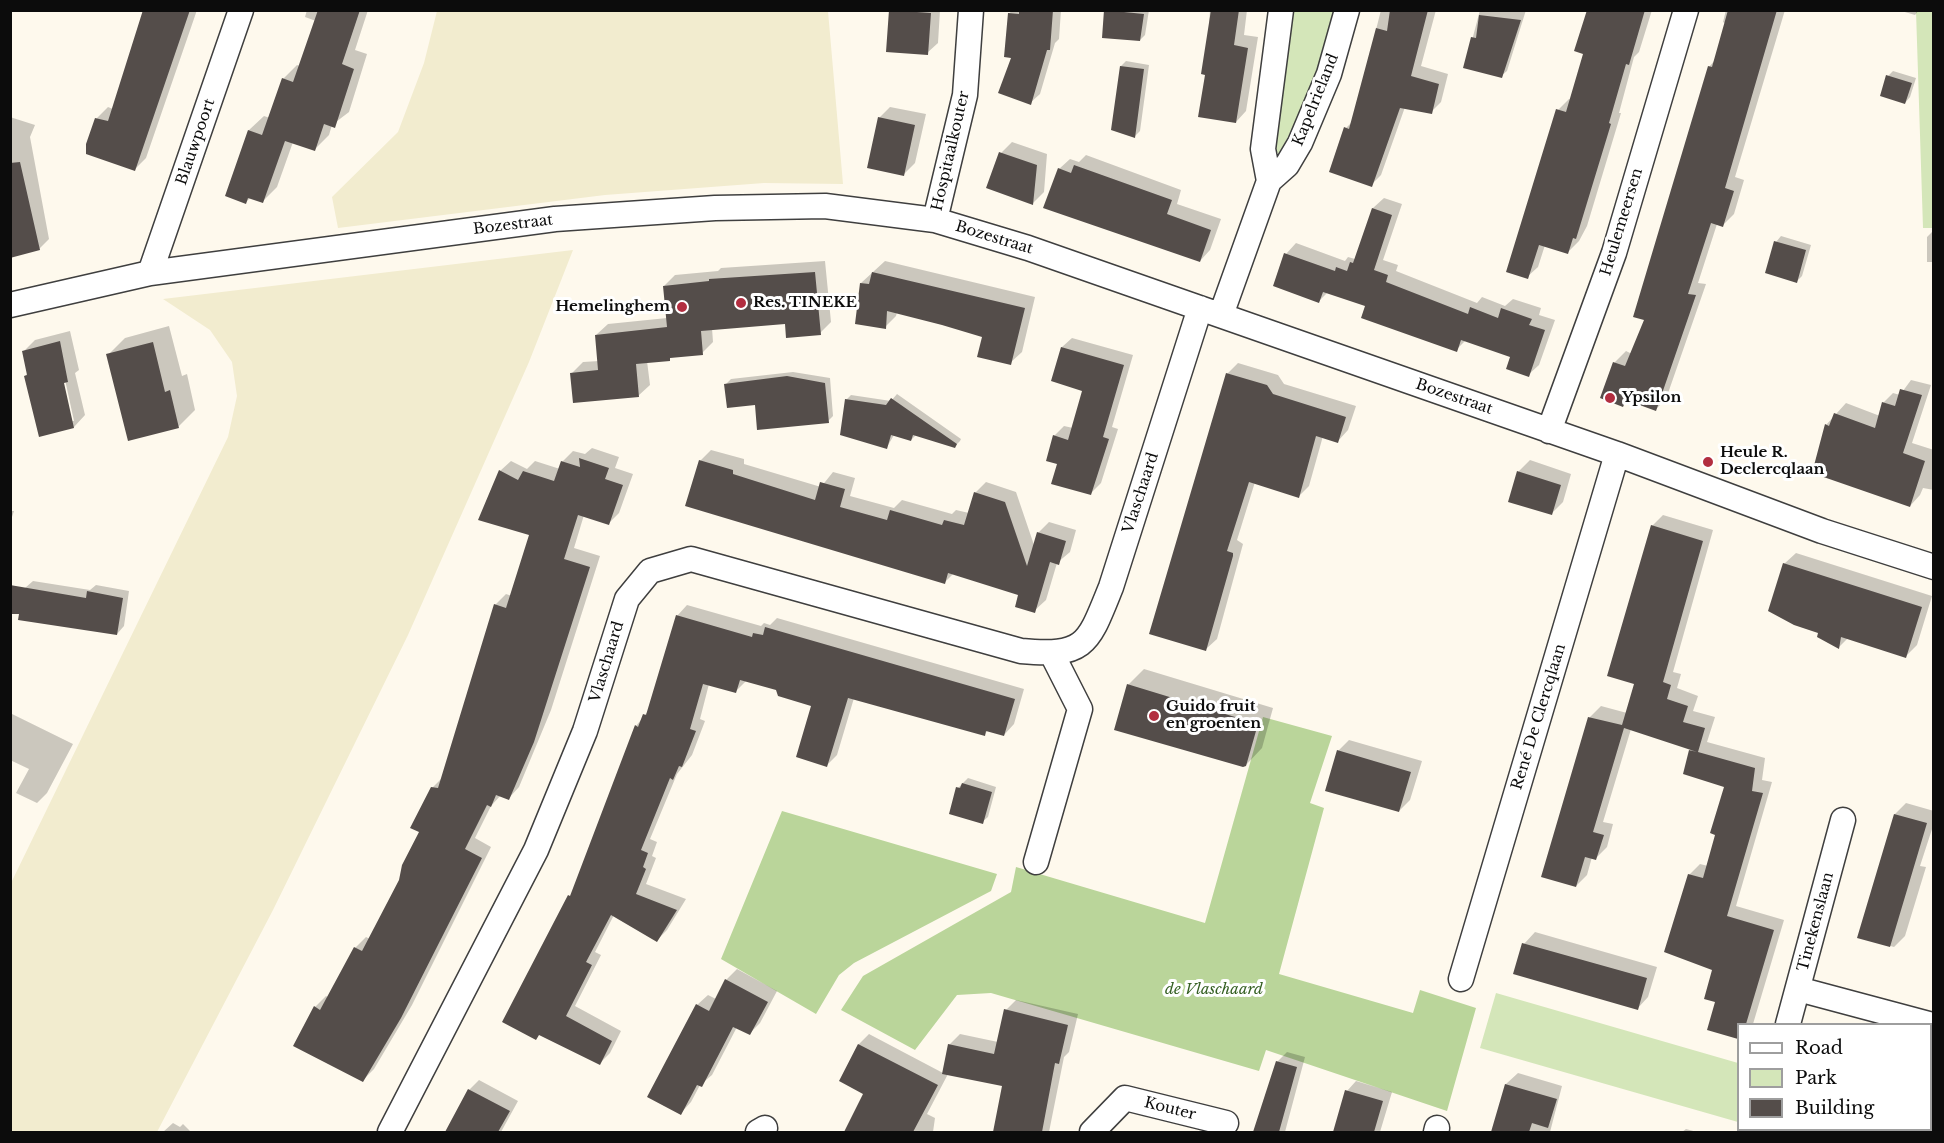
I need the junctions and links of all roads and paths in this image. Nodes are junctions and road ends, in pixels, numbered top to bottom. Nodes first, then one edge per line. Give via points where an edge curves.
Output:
1 (241, 10) edge
2 (971, 10) edge
3 (1281, 10) edge
4 (1347, 10) edge
5 (1686, 10) edge
6 (1269, 181) junction
7 (935, 220) junction
8 (150, 273) junction
9 (10, 305) edge
10 (1210, 311) junction
11 (1549, 431) junction
12 (1617, 454) junction
13 (1934, 567) edge
14 (1053, 654) junction
15 (1843, 820) dead end
16 (1036, 862) dead end
17 (1461, 979) dead end
18 (1798, 989) junction
19 (1788, 1023) edge
20 (1924, 1023) edge
21 (1226, 1123) dead end
22 (390, 1132) edge
23 (1092, 1132) edge

1 - 8 street, Blauwpoort
2 - 7 street, Hospitaalkouter via 965,95
3 - 6 street via 1263,149
4 - 6 street, Kapelrieland via 1329,74 1300,143 1287,165
5 - 11 street, Heulemeersen via 1614,253
6 - 10 street, Kapelrieland
7 - 8 street, Bozestraat via 825,206 555,219
7 - 10 street, Bozestraat
8 - 9 street, Bozestraat
10 - 11 street, Bozestraat
10 - 14 street, Vlaschaard via 1095,626 1078,646
11 - 12 street, Bozestraat
12 - 13 street, Bozestraat via 1822,531
12 - 17 street, René De Clercqlaan
14 - 16 street via 1080,710
14 - 22 street, Vlaschaard via 993,644 691,559 650,571 627,599 585,731 536,850
15 - 18 street, Tinekenslaan
18 - 19 street, Tinekenslaan
18 - 20 street
21 - 23 street, Kouter via 1125,1098

